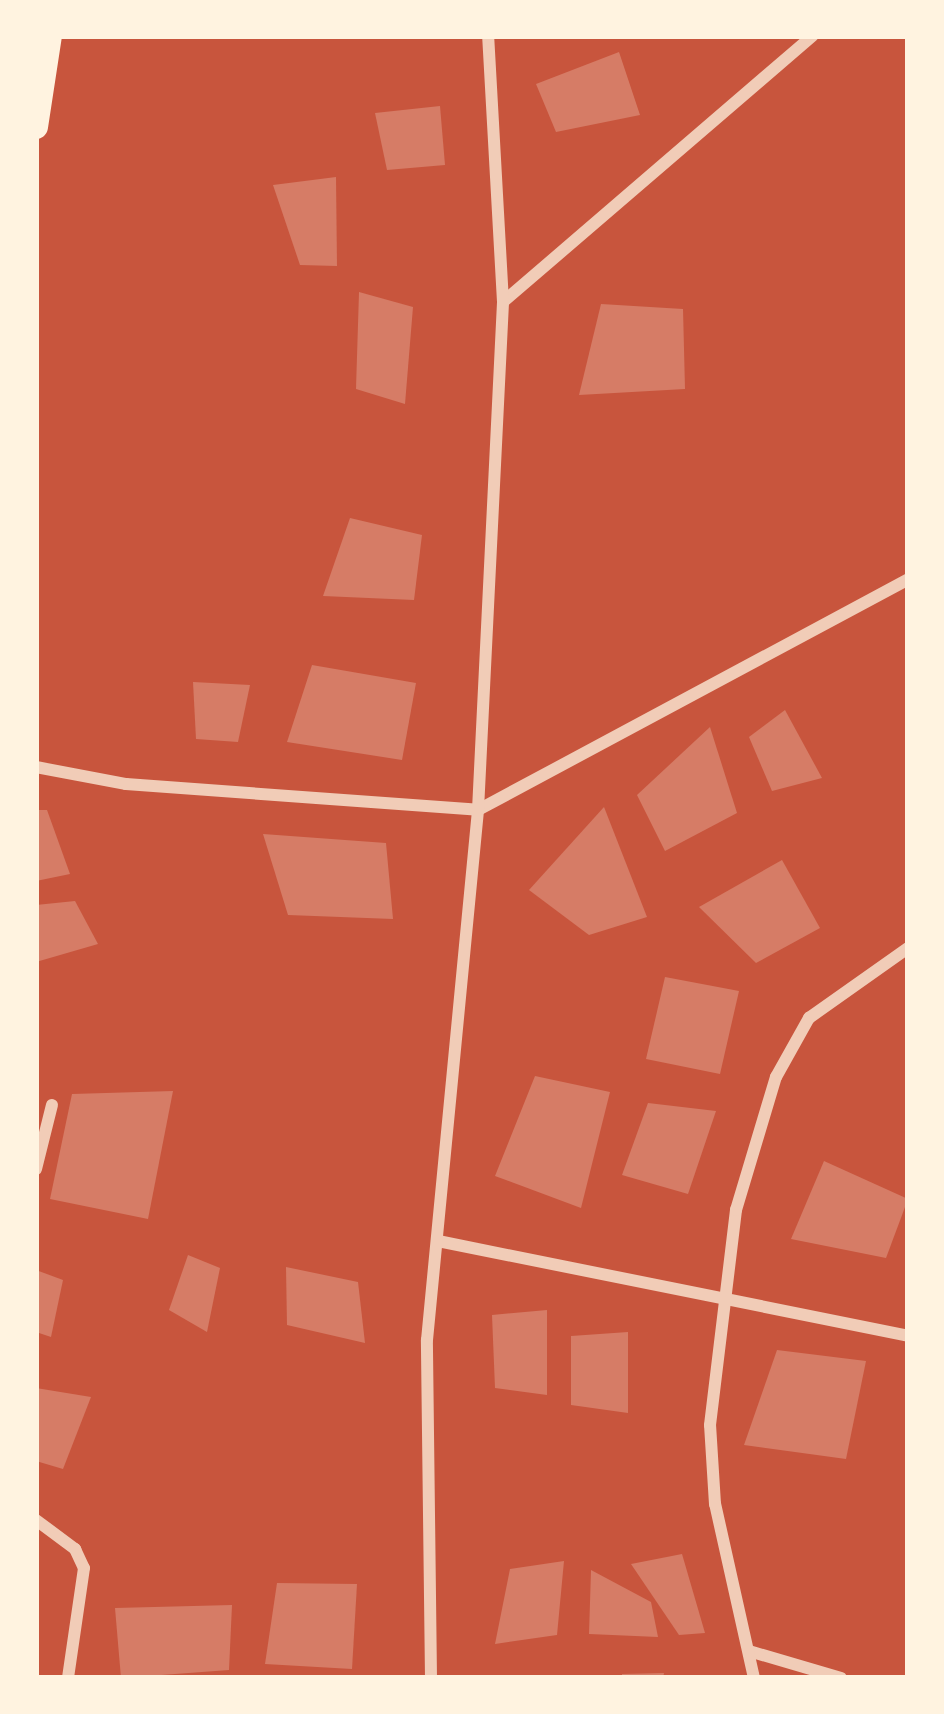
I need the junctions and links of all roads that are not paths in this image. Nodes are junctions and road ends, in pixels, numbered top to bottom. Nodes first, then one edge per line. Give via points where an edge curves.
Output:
1 (50, 36) edge
2 (488, 36) edge
3 (812, 36) edge
4 (36, 127) edge
5 (503, 302) junction
6 (908, 579) edge
7 (36, 766) edge
8 (478, 810) junction
9 (908, 948) edge
10 (52, 1105) dead end
11 (36, 1169) edge
12 (438, 1241) junction
13 (721, 1304) junction
14 (908, 1336) edge
15 (36, 1520) edge
16 (749, 1651) junction
17 (68, 1678) edge
18 (431, 1678) edge
19 (754, 1678) edge
20 (841, 1678) edge

1 - 4 main road
2 - 5 street
3 - 5 street
5 - 8 street
6 - 8 street
7 - 8 street via 126,784
8 - 12 street
9 - 13 street via 809,1018 776,1077 736,1210
10 - 11 street
12 - 13 street
12 - 18 street via 427,1363
13 - 14 street
13 - 16 street via 710,1424 715,1504
15 - 17 street via 75,1549 84,1568
16 - 19 street
16 - 20 street

